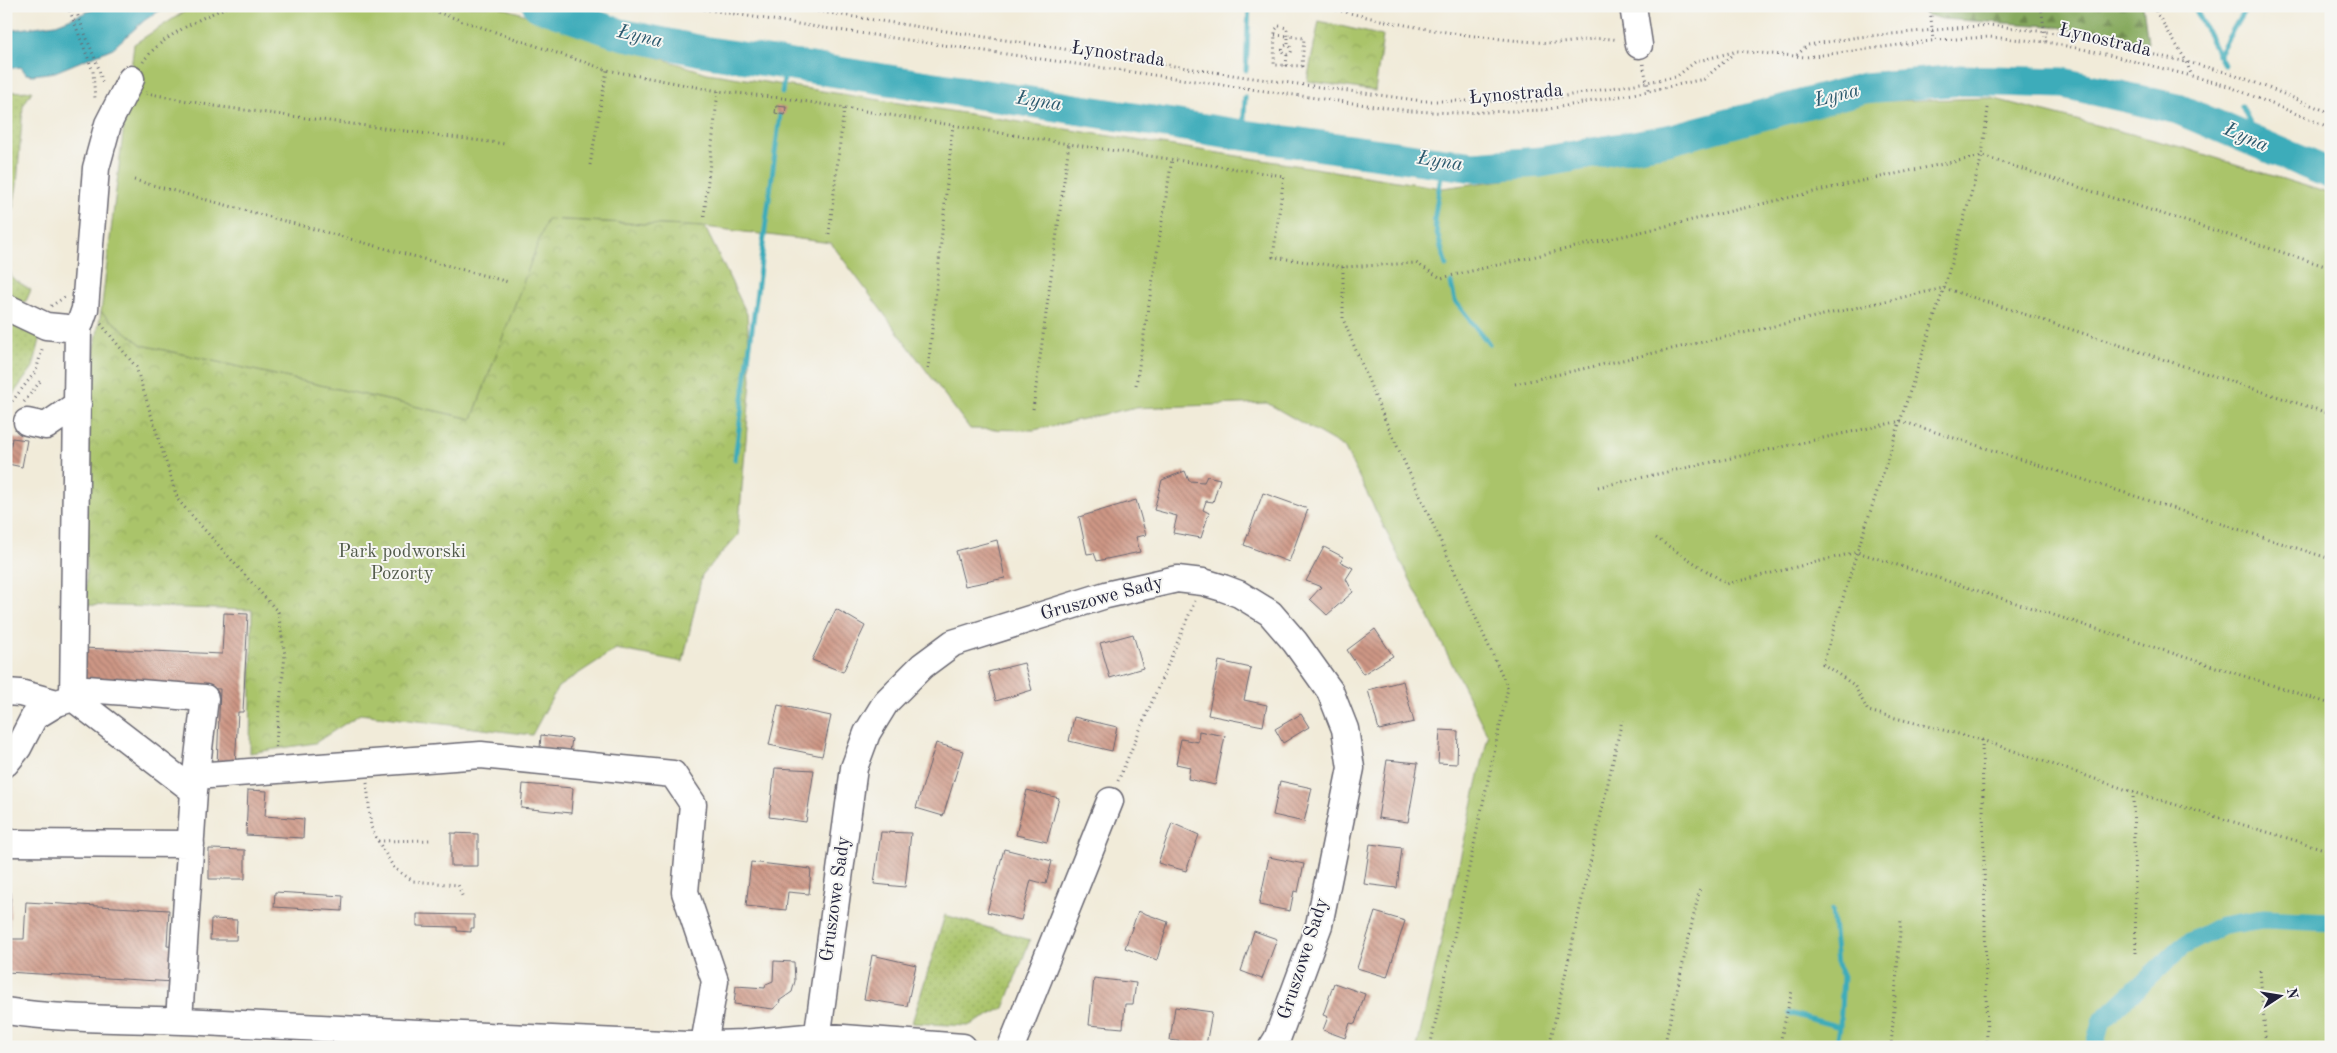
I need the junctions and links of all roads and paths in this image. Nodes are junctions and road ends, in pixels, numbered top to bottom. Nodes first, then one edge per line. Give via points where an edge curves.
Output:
1 (68, 6) edge
2 (74, 6) edge
3 (230, 6) edge
4 (419, 6) edge
5 (684, 6) edge
6 (783, 6) edge
7 (1322, 6) edge
8 (1633, 6) edge
9 (1930, 6) edge
10 (2041, 6) edge
11 (2155, 6) edge
12 (1931, 30) junction
13 (2045, 32) junction
14 (1275, 35) junction
15 (1288, 36) junction
16 (1933, 41) junction
17 (2046, 42) junction
18 (1288, 45) junction
19 (1639, 45) joint
20 (1274, 49) junction
21 (1282, 49) junction
22 (1737, 52) junction
23 (1287, 54) junction
24 (1796, 56) junction
25 (2187, 62) junction
26 (1286, 66) junction
27 (99, 69) dead end
28 (607, 70) junction
29 (93, 72) dead end
30 (2192, 76) junction
31 (129, 84) junction
32 (718, 91) junction
33 (1988, 108) dead end
34 (844, 109) junction
35 (2331, 113) edge
36 (953, 125) junction
37 (2331, 128) edge
38 (505, 144) dead end
39 (1069, 144) junction
40 (1982, 156) junction
41 (1172, 159) junction
42 (590, 165) dead end
43 (134, 180) dead end
44 (704, 216) dead end
45 (829, 234) dead end
46 (1343, 266) junction
47 (2331, 268) edge
48 (508, 282) dead end
49 (1944, 288) junction
50 (6, 307) edge
51 (82, 319) junction
52 (44, 338) dead end
53 (928, 369) dead end
54 (1515, 384) dead end
55 (1136, 385) dead end
56 (78, 404) junction
57 (1033, 409) dead end
58 (2331, 414) edge
59 (16, 416) edge
60 (1901, 421) junction
61 (1598, 487) dead end
62 (1656, 538) dead end
63 (1857, 552) junction
64 (2331, 559) edge
65 (1204, 582) junction
66 (6, 692) edge
67 (68, 696) junction
68 (2331, 704) edge
69 (1622, 720) dead end
70 (1982, 740) junction
71 (6, 763) edge
72 (360, 764) junction
73 (274, 770) junction
74 (195, 783) junction
75 (2133, 792) junction
76 (1110, 801) joint
77 (433, 840) dead end
78 (378, 841) junction
79 (6, 843) edge
80 (191, 844) junction
81 (2331, 851) edge
82 (1700, 888) dead end
83 (463, 898) dead end
84 (1901, 919) dead end
85 (2136, 954) dead end
86 (2260, 971) dead end
87 (1792, 991) dead end
88 (6, 1011) edge
89 (179, 1020) junction
90 (324, 1038) edge
91 (817, 1041) edge
92 (704, 1044) junction
93 (963, 1047) edge
94 (1011, 1047) edge
95 (1272, 1047) edge
96 (1430, 1047) edge
97 (1549, 1047) edge
98 (1664, 1047) edge
99 (1780, 1047) edge
100 (1891, 1047) edge
101 (1987, 1047) edge
102 (2266, 1047) edge

1 - 29 path
2 - 27 path
3 - 31 path via 203,16 149,52
4 - 28 path
5 - 22 path, Łynostrada via 816,28 1251,89 1456,114 1543,110 1704,79
6 - 22 path via 1423,101 1536,101 1676,77 1695,62
7 - 19 path via 1374,20 1489,37 1555,43 1605,37
8 - 19 street
9 - 12 path
10 - 13 path
11 - 25 path
12 - 13 path via 1989,25
12 - 16 path
12 - 24 path via 1808,45
13 - 17 path
13 - 25 path
14 - 15 path
14 - 15 path via 1276,28 1286,27
14 - 20 path
15 - 18 path
15 - 26 path via 1304,38 1304,64 1300,67
16 - 17 path, Łynostrada via 1989,37
16 - 24 path, Łynostrada
17 - 30 path, Łynostrada
18 - 21 path
18 - 23 path via 1292,49
20 - 21 path
20 - 26 path via 1274,65
21 - 23 path
22 - 24 path, Łynostrada
23 - 26 path
25 - 30 path
25 - 35 path via 2236,75
28 - 32 path
28 - 42 path
30 - 37 path, Łynostrada via 2228,86
31 - 38 path via 214,106
31 - 51 street via 108,124 96,168
32 - 34 path
32 - 44 path
33 - 40 path
34 - 36 path
34 - 45 path
36 - 39 path
36 - 53 path
39 - 41 path
39 - 57 path
40 - 46 path via 1441,278 1416,263
40 - 47 path
40 - 49 path
41 - 46 path via 1284,176 1273,257
41 - 55 path
43 - 48 path
46 - 96 path via 1343,319 1381,412 1508,688
49 - 54 path
49 - 58 path
49 - 60 path
50 - 51 street via 46,326
51 - 56 street
51 - 73 path via 94,315 136,367 178,500 278,612 285,656
52 - 59 path via 36,371
56 - 59 street via 46,426
56 - 67 street
60 - 61 path
60 - 63 path
60 - 64 path
62 - 63 path via 1726,584
63 - 68 path
63 - 70 path via 1823,664 1854,685 1868,711
65 - 76 path
65 - 91 street, Gruszowe Sady via 1177,579 1148,584 953,643 922,666 886,702 866,733 854,768
65 - 95 street, Gruszowe Sady via 1239,594 1270,613 1296,642 1330,691 1346,729 1351,768 1319,925
66 - 67 street
67 - 71 street via 34,717
67 - 74 street
67 - 74 street via 204,698
69 - 97 path
70 - 75 path
70 - 101 path
72 - 73 street
72 - 78 path via 367,777 371,827
72 - 92 street via 481,755 673,774 693,804 685,892 715,981
73 - 74 street
74 - 80 street
75 - 81 path
75 - 85 path
76 - 94 street
77 - 78 path
78 - 83 path via 394,868 414,881 458,885
79 - 80 street
80 - 89 street
82 - 98 path
84 - 100 path
86 - 102 path
87 - 99 path
88 - 89 street via 48,1017
89 - 90 street
90 - 92 street
91 - 92 street
91 - 93 street

